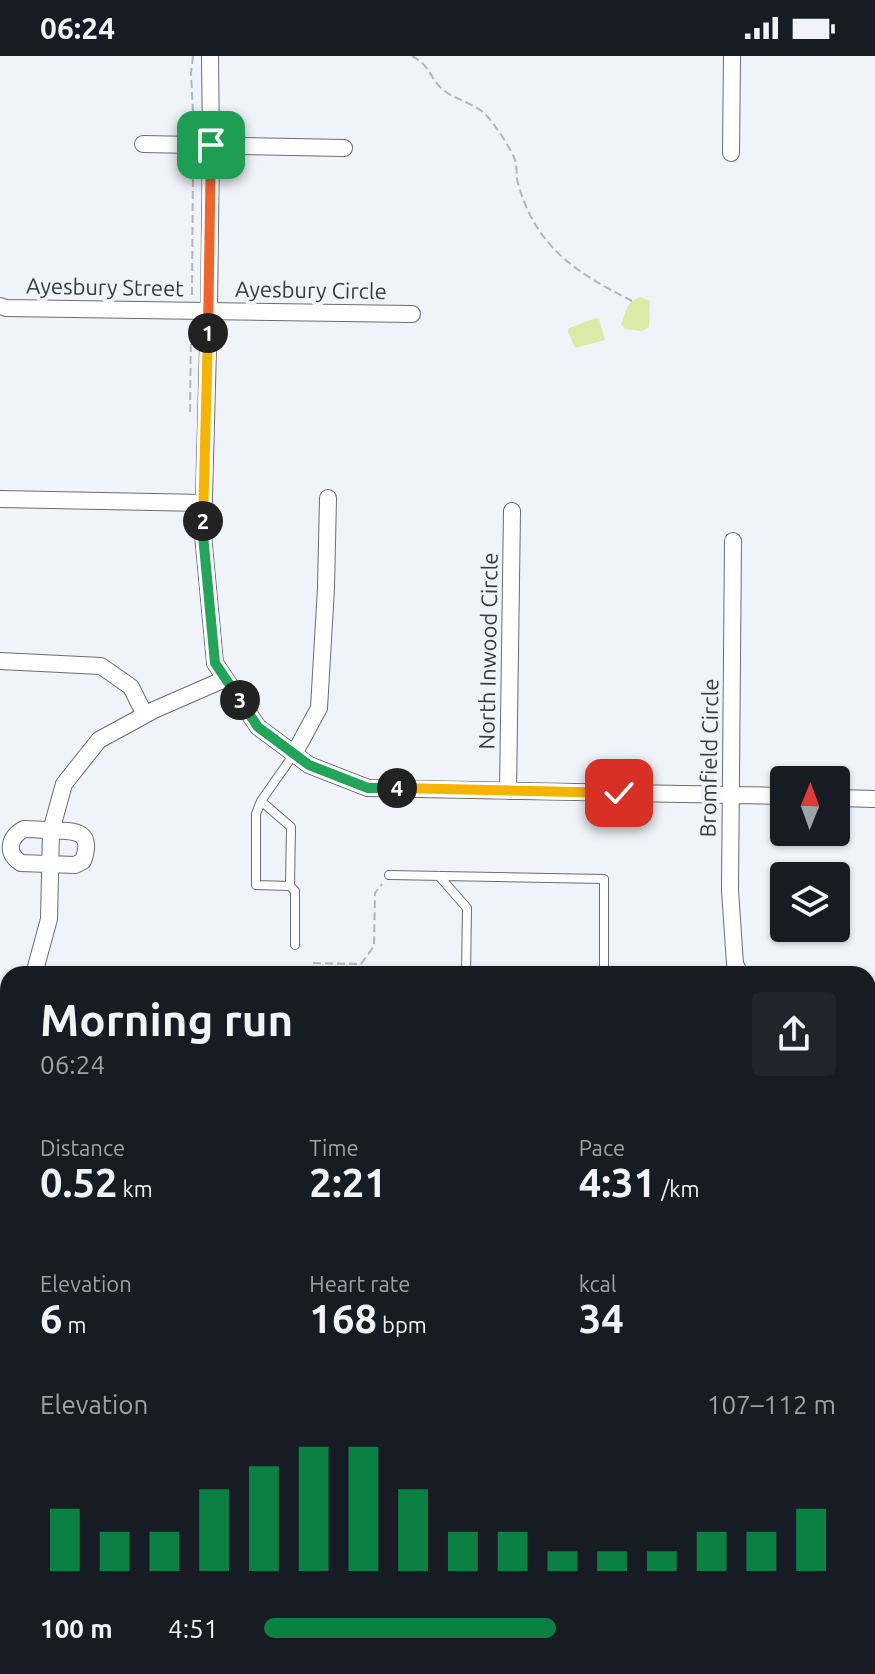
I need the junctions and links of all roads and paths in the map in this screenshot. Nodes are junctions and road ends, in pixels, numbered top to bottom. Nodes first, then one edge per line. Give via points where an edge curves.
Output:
1 (193, 56) edge
2 (210, 56) edge
3 (412, 56) edge
4 (732, 56) edge
5 (143, 144) dead end
6 (193, 145) junction
7 (211, 145) junction
8 (344, 148) dead end
9 (731, 153) dead end
10 (632, 301) dead end
11 (0, 306) edge
12 (191, 310) junction
13 (209, 311) junction
14 (412, 314) dead end
15 (190, 412) dead end
16 (328, 498) dead end
17 (0, 499) edge
18 (204, 503) junction
19 (512, 511) dead end
20 (733, 541) dead end
21 (0, 661) edge
22 (225, 679) junction
23 (145, 715) junction
24 (294, 754) junction
25 (508, 791) junction
26 (731, 795) junction
27 (770, 796) edge
28 (850, 798) edge
29 (875, 799) edge
30 (261, 801) junction
31 (51, 831) junction
32 (51, 864) junction
33 (389, 875) joint
34 (439, 876) junction
35 (290, 886) junction
36 (295, 945) dead end
37 (313, 963) dead end
38 (36, 966) edge
39 (466, 966) edge
40 (604, 966) edge
41 (736, 966) edge
42 (364, 1674) edge
43 (385, 1674) edge

1 - 6 path
2 - 7 street
3 - 10 path via 424,63 442,89 487,116 514,157 525,205 551,248
4 - 9 street
5 - 6 street
6 - 7 street
6 - 12 path
7 - 8 street
7 - 13 street
11 - 12 street, Ayesbury Street
12 - 13 street, Ayesbury Street
12 - 15 path
13 - 14 street, Ayesbury Circle
13 - 18 street
16 - 24 street via 319,708
17 - 18 street
18 - 22 street via 215,663
19 - 25 street, North Inwood Circle
20 - 26 street, Bromfield Circle
21 - 23 street via 101,666 131,687
22 - 23 street
22 - 24 street via 258,727
23 - 31 street via 99,740 64,784
24 - 25 street via 368,788
24 - 30 lane
25 - 26 street
26 - 27 street
26 - 41 street, Bromfield Circle
28 - 29 street
30 - 35 lane via 291,827
30 - 35 lane via 256,814 256,885
31 - 32 street
31 - 32 street via 73,831 86,840 83,861
31 - 32 street via 24,829 15,834 10,853 21,863
32 - 38 street via 49,919
33 - 34 lane
33 - 37 path via 375,893 374,946 361,964
34 - 39 lane via 467,908
34 - 40 lane via 604,879
35 - 36 lane via 295,891
42 - 43 street

